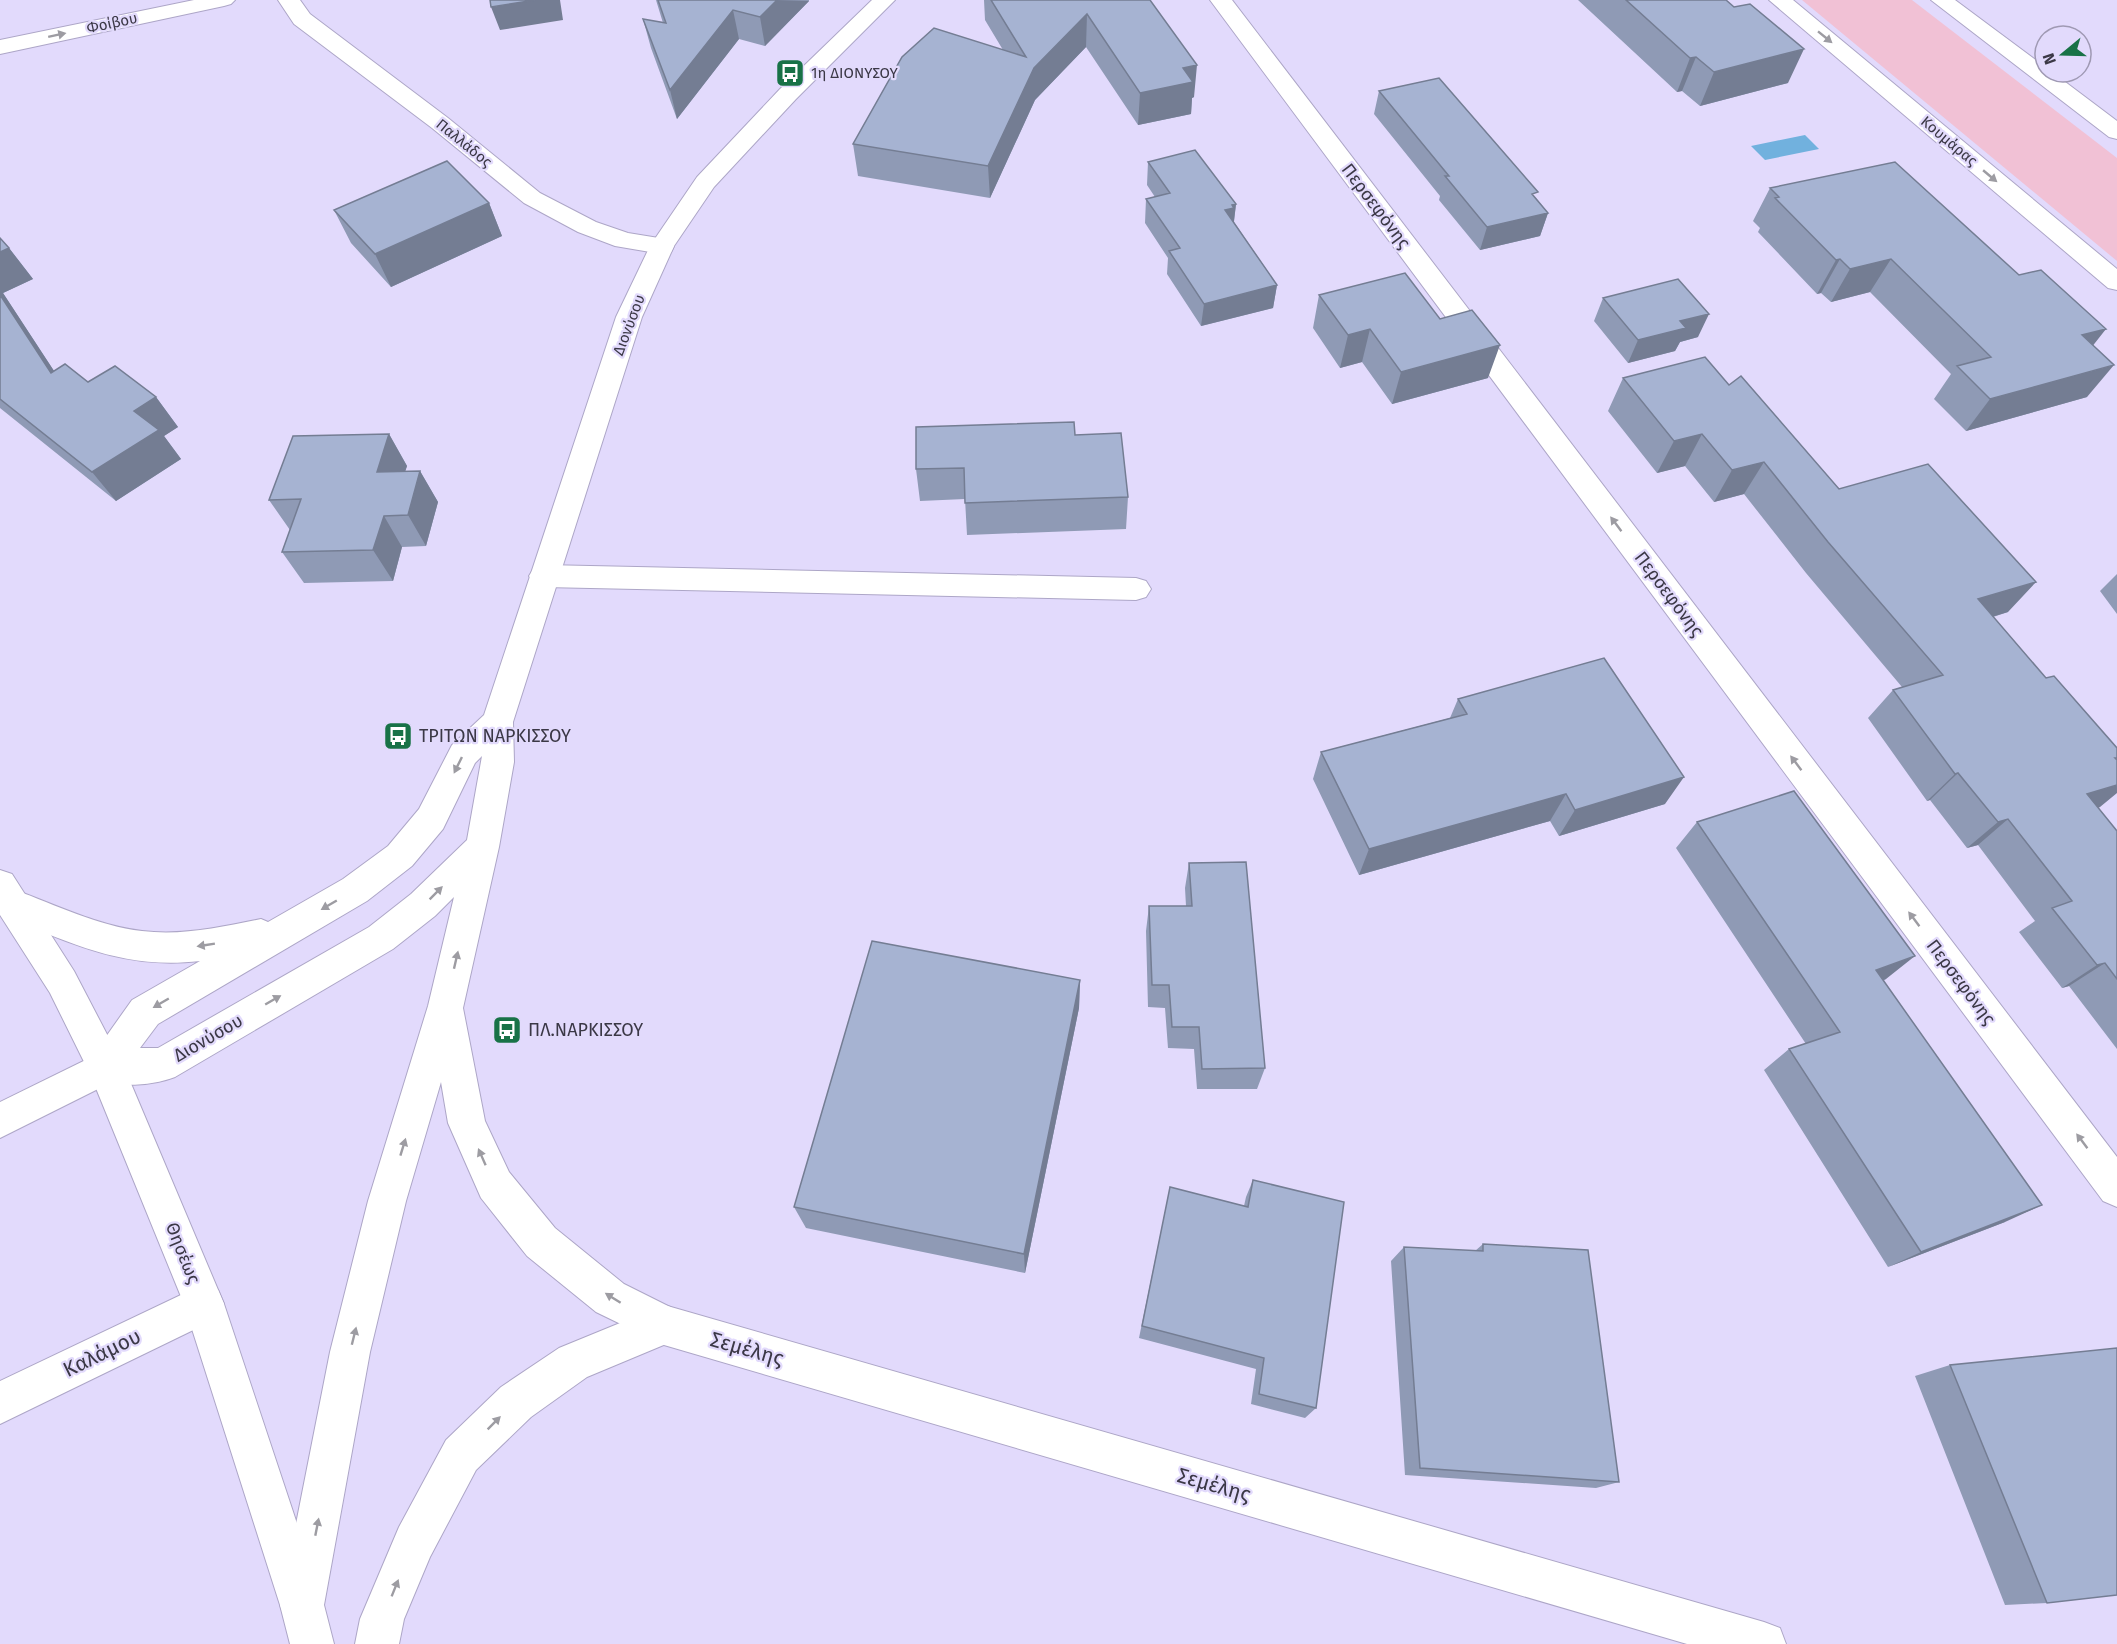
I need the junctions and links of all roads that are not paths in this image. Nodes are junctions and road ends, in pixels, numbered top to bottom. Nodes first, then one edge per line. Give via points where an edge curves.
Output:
1 (224, 0) edge
2 (289, 0) edge
3 (884, 0) edge
4 (1221, 0) edge
5 (1780, 0) edge
6 (1942, 0) edge
7 (0, 47) edge
8 (2117, 132) edge
9 (662, 246) junction
10 (2117, 282) edge
11 (544, 576) junction
12 (1136, 590) dead end
13 (496, 722) junction
14 (482, 847) junction
15 (7, 895) edge
16 (284, 932) junction
17 (446, 1006) junction
18 (106, 1067) junction
19 (0, 1120) edge
20 (2117, 1188) edge
21 (204, 1304) junction
22 (664, 1325) junction
23 (0, 1403) edge
24 (307, 1625) edge
25 (377, 1644) edge
26 (1764, 1644) edge

7 -> 1 street, Φοίβου
2 - 9 street, Παλλάδος via 302,19 532,198 587,227 624,240
3 - 9 street, Διονύσου via 705,182
20 -> 4 street, Περσεφόνης
5 -> 10 street, Κουμάρας
6 - 8 street
9 - 11 street, Διονύσου via 629,317
11 - 12 street
11 - 13 street, Διονύσου
13 - 14 street, Διονύσου via 498,762
13 -> 16 street, Διονύσου via 463,754 432,819 400,856 355,890
17 -> 14 street
18 -> 14 street, Διονύσου via 162,1065 371,944 423,905
16 -> 15 street via 198,947 141,946 95,935
15 - 18 street, Θησέως via 62,982
16 -> 18 street, Διονύσου via 145,1012
22 -> 17 street, Σεμέλης via 610,1298 541,1242 495,1185 467,1123
24 -> 17 street via 350,1352 387,1201
18 - 19 lane
18 - 21 street, Θησέως
21 - 23 street, Καλάμου
21 - 24 street, Θησέως
25 -> 22 street via 382,1618 414,1542 461,1455 516,1402 573,1362
22 - 26 street, Σεμέλης

